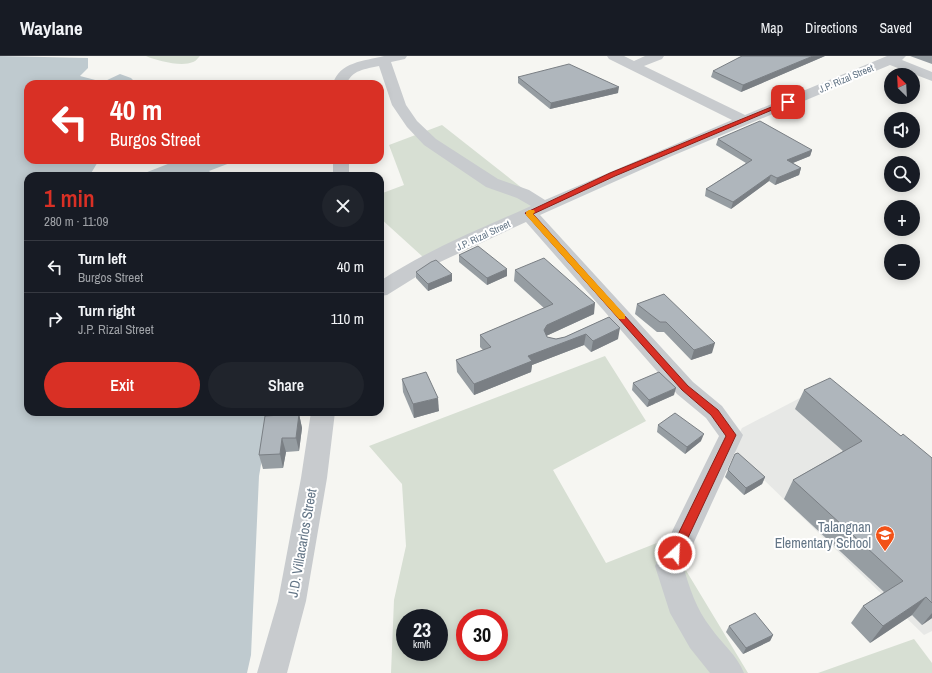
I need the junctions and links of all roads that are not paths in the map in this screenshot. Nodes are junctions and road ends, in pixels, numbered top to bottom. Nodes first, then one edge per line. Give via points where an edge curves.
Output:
1 (400, 56) edge
2 (614, 56) edge
3 (657, 56) edge
4 (894, 58) edge
5 (384, 60) junction
6 (633, 66) junction
7 (932, 77) edge
8 (341, 80) edge
9 (744, 120) junction
10 (536, 210) junction
11 (384, 287) edge
12 (619, 313) junction
13 (598, 323) edge
14 (322, 416) edge
15 (272, 673) edge
16 (729, 673) edge

1 - 5 street
2 - 6 street
3 - 6 street
4 - 7 street
4 - 9 street, J.P. Rizal Street
5 - 8 street via 352,68
5 - 10 street via 399,105 412,124 430,142 492,183 523,194
6 - 9 street
9 - 10 street, J.P. Rizal Street via 613,174
10 - 11 street, J.P. Rizal Street via 453,248 399,276
10 - 12 street
12 - 13 street
12 - 16 street via 685,388 714,412 731,435 669,566 680,604 700,638
14 - 15 street, J.D. Villacarlos Street via 292,601

